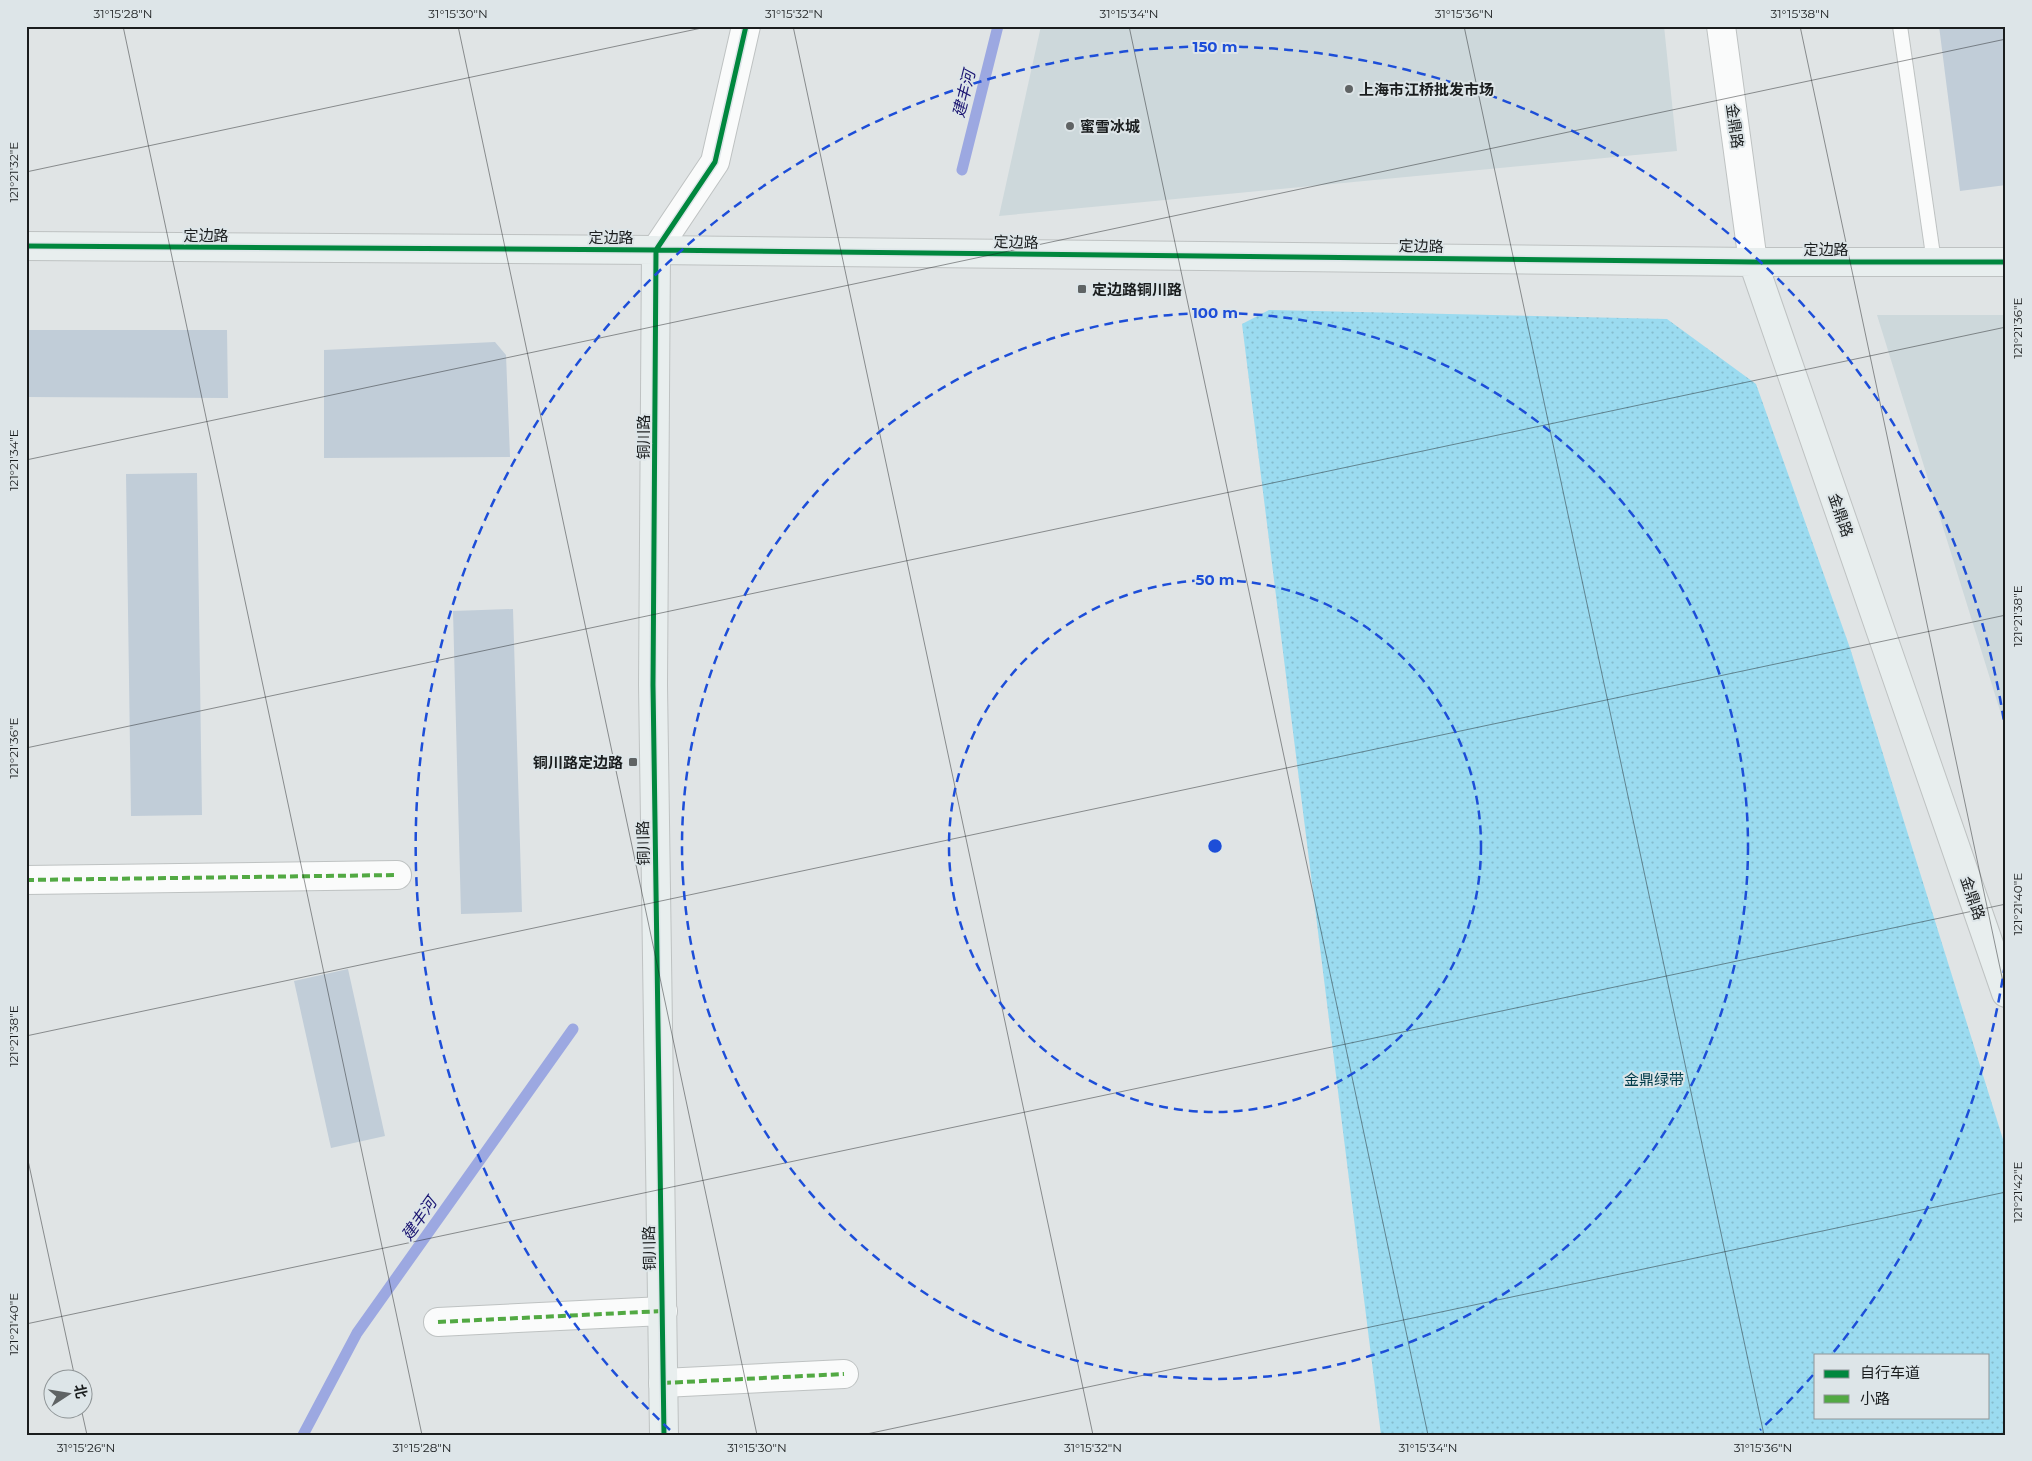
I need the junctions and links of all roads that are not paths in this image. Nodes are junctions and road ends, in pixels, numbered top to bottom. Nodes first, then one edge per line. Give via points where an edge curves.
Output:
1 (746, 26) edge
2 (1721, 26) edge
3 (1900, 26) edge
4 (26, 246) edge
5 (656, 250) junction
6 (1753, 262) junction
7 (1934, 262) junction
8 (2006, 262) edge
9 (397, 875) dead end
10 (26, 880) edge
11 (2006, 993) edge
12 (663, 1311) junction
13 (438, 1322) dead end
14 (844, 1374) dead end
15 (663, 1383) junction
16 (664, 1435) edge

1 - 5 street via 715,162
2 - 6 street, 金鼎路
3 - 7 lane
4 - 5 street, 定边路
5 - 6 street, 定边路
5 - 12 street, 铜川路 via 653,685
6 - 7 street, 定边路
6 - 11 street, 金鼎路
7 - 8 street, 定边路
9 - 10 street
12 - 13 street
12 - 15 street, 铜川路
14 - 15 street
15 - 16 street, 铜川路

